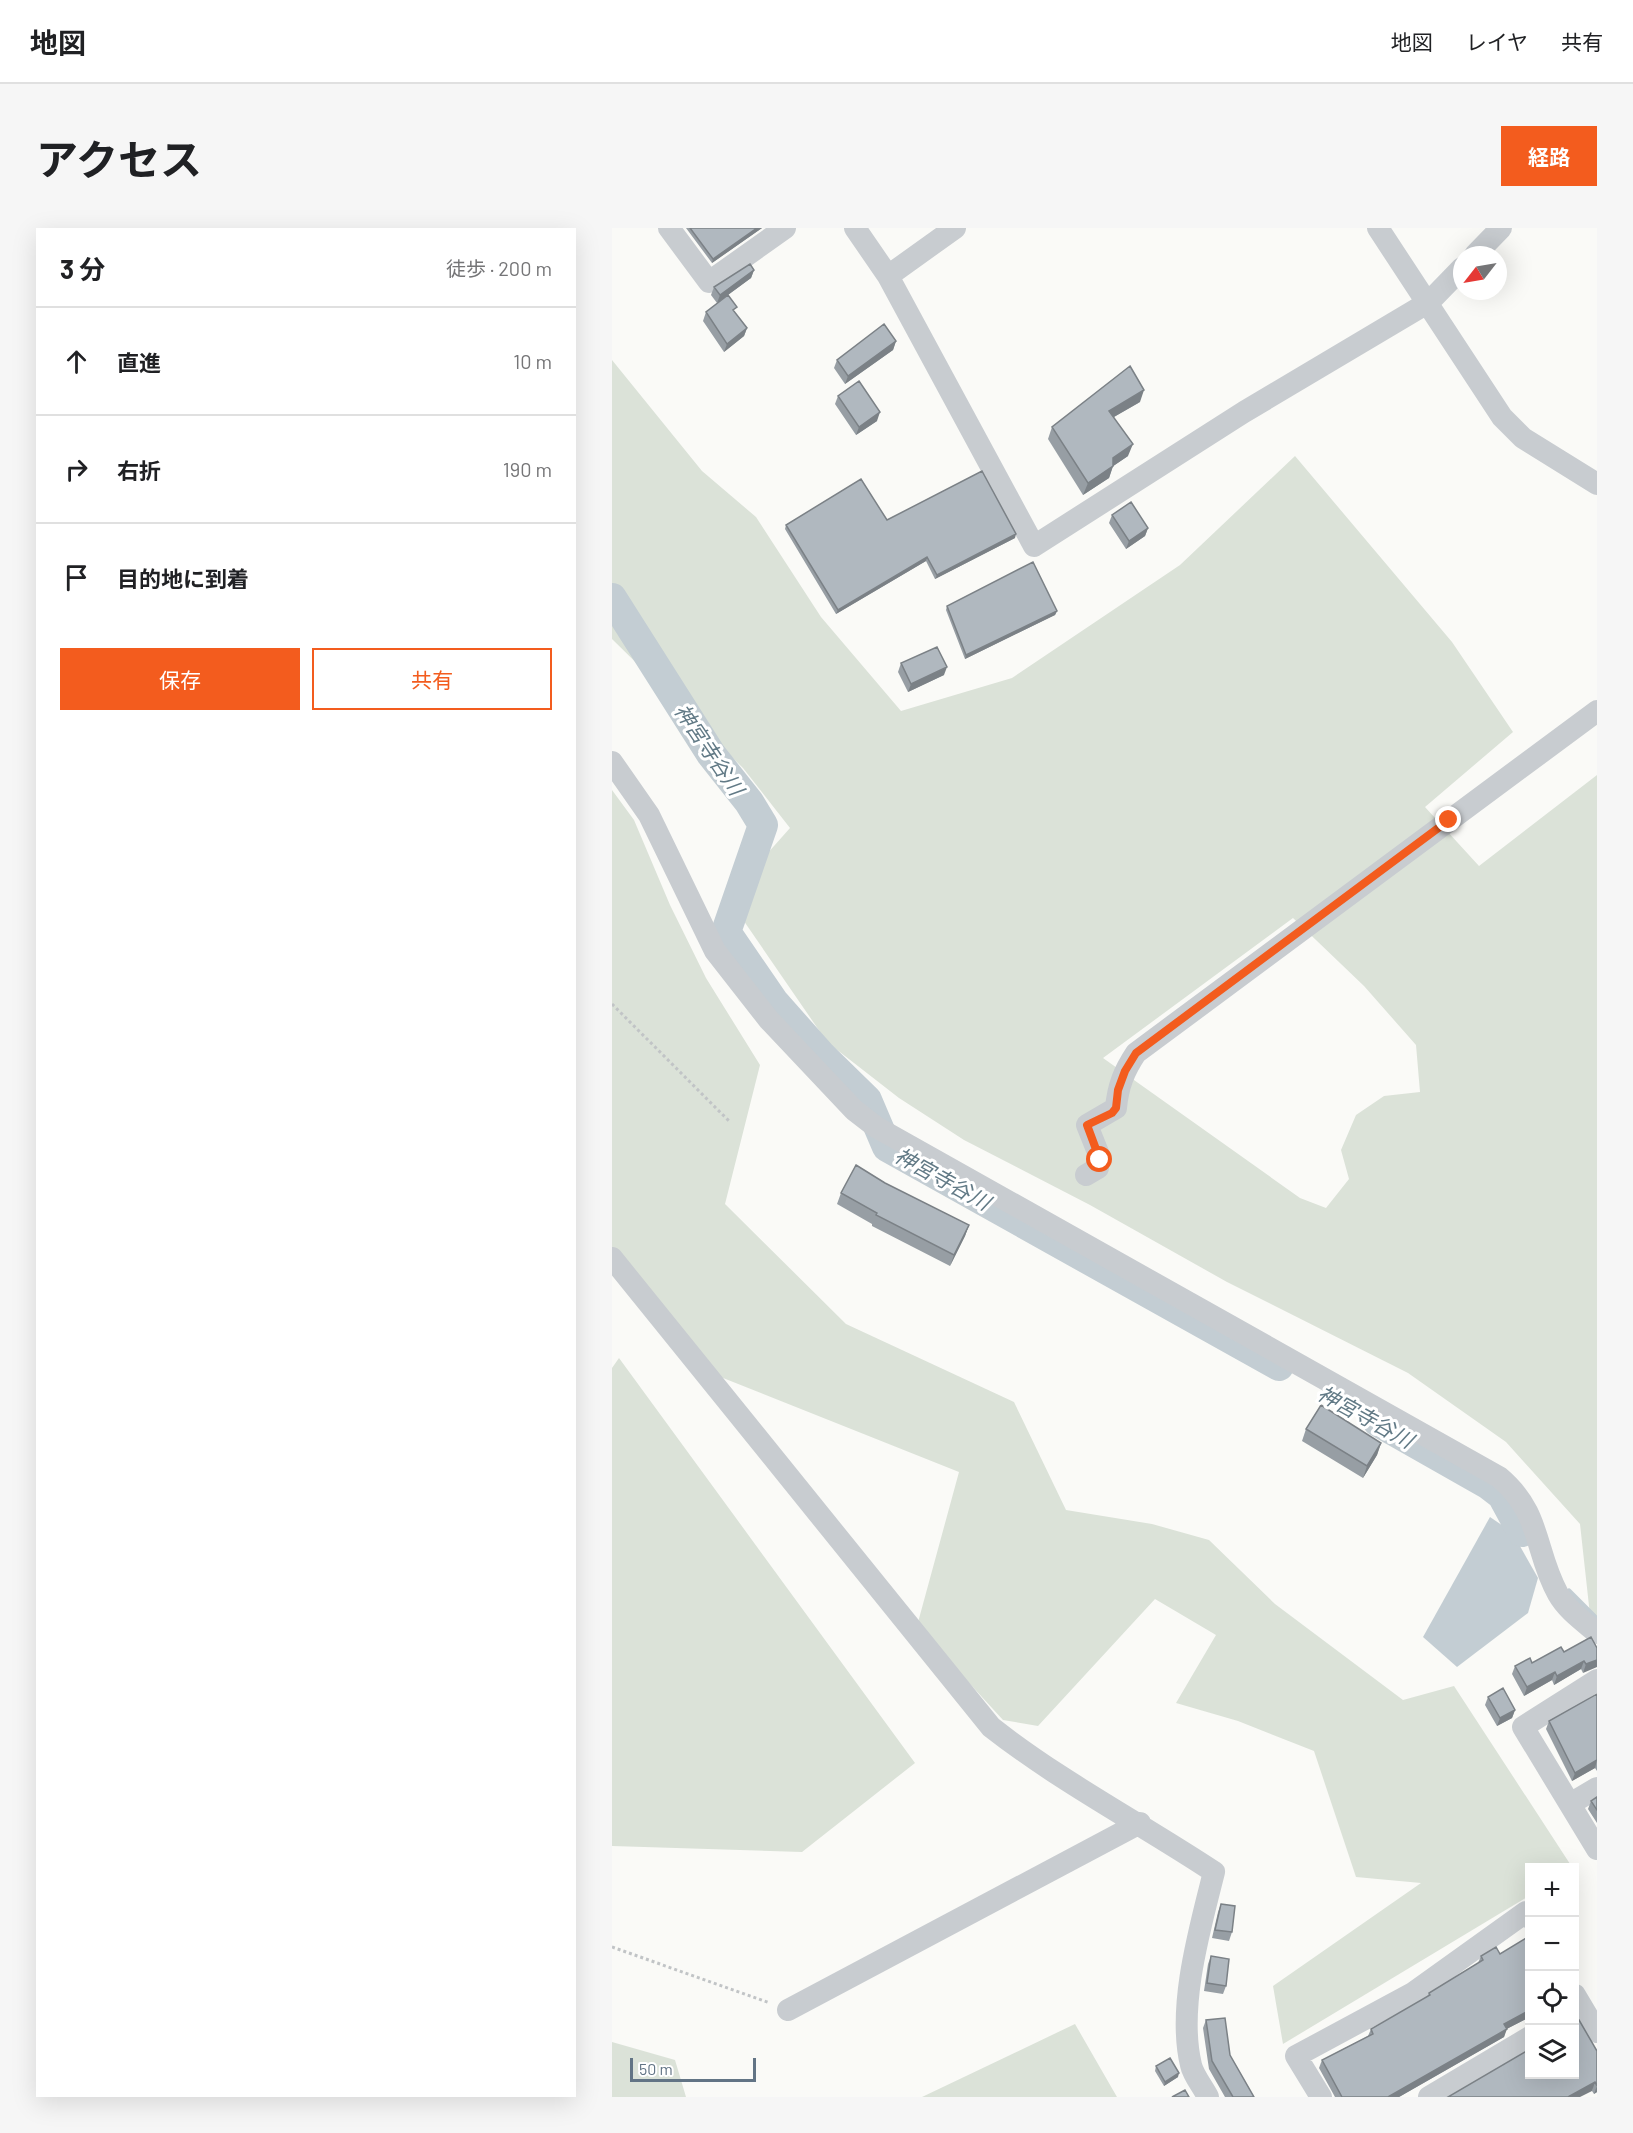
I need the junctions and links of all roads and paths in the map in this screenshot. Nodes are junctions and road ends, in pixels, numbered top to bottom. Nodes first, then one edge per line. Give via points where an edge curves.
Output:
1 (669, 228) edge
2 (785, 228) edge
3 (855, 228) edge
4 (955, 228) edge
5 (1378, 228) edge
6 (1501, 228) edge
7 (1484, 246) edge
8 (888, 276) junction
9 (1453, 277) edge
10 (1429, 302) junction
11 (1597, 484) edge
12 (1597, 711) edge
13 (612, 762) edge
14 (612, 1004) edge
15 (729, 1121) dead end
16 (1086, 1175) dead end
17 (612, 1258) edge
18 (1597, 1634) edge
19 (1597, 1680) edge
20 (1597, 1788) edge
21 (1570, 1804) junction
22 (1140, 1824) junction
23 (1597, 1849) edge
24 (1529, 1917) edge
25 (612, 1947) edge
26 (1579, 2006) edge
27 (788, 2010) joint
28 (1597, 2032) edge
29 (1525, 2040) edge
30 (1208, 2097) edge
31 (1321, 2097) edge
32 (1429, 2097) edge

1 - 2 street via 709,282
3 - 8 street
4 - 8 street
5 - 10 street
6 - 7 street
8 - 10 street via 1034,546 1244,412
9 - 10 street
10 - 11 street via 1502,417 1523,438
12 - 16 street via 1136,1053 1118,1090 1116,1108 1087,1125 1100,1160 1098,1168
13 - 18 street via 649,815 715,951 769,1020 854,1110 890,1135 1499,1477 1516,1491 1529,1513 1558,1594
14 - 15 path
17 - 22 street via 992,1727 1036,1762
19 - 21 street via 1523,1727
20 - 21 street
21 - 23 street
22 - 27 street
22 - 30 street via 1214,1872 1192,1964 1187,2029 1191,2066
24 - 31 street via 1526,1912 1413,1993 1296,2056
25 - 27 path
26 - 28 street
29 - 32 street

